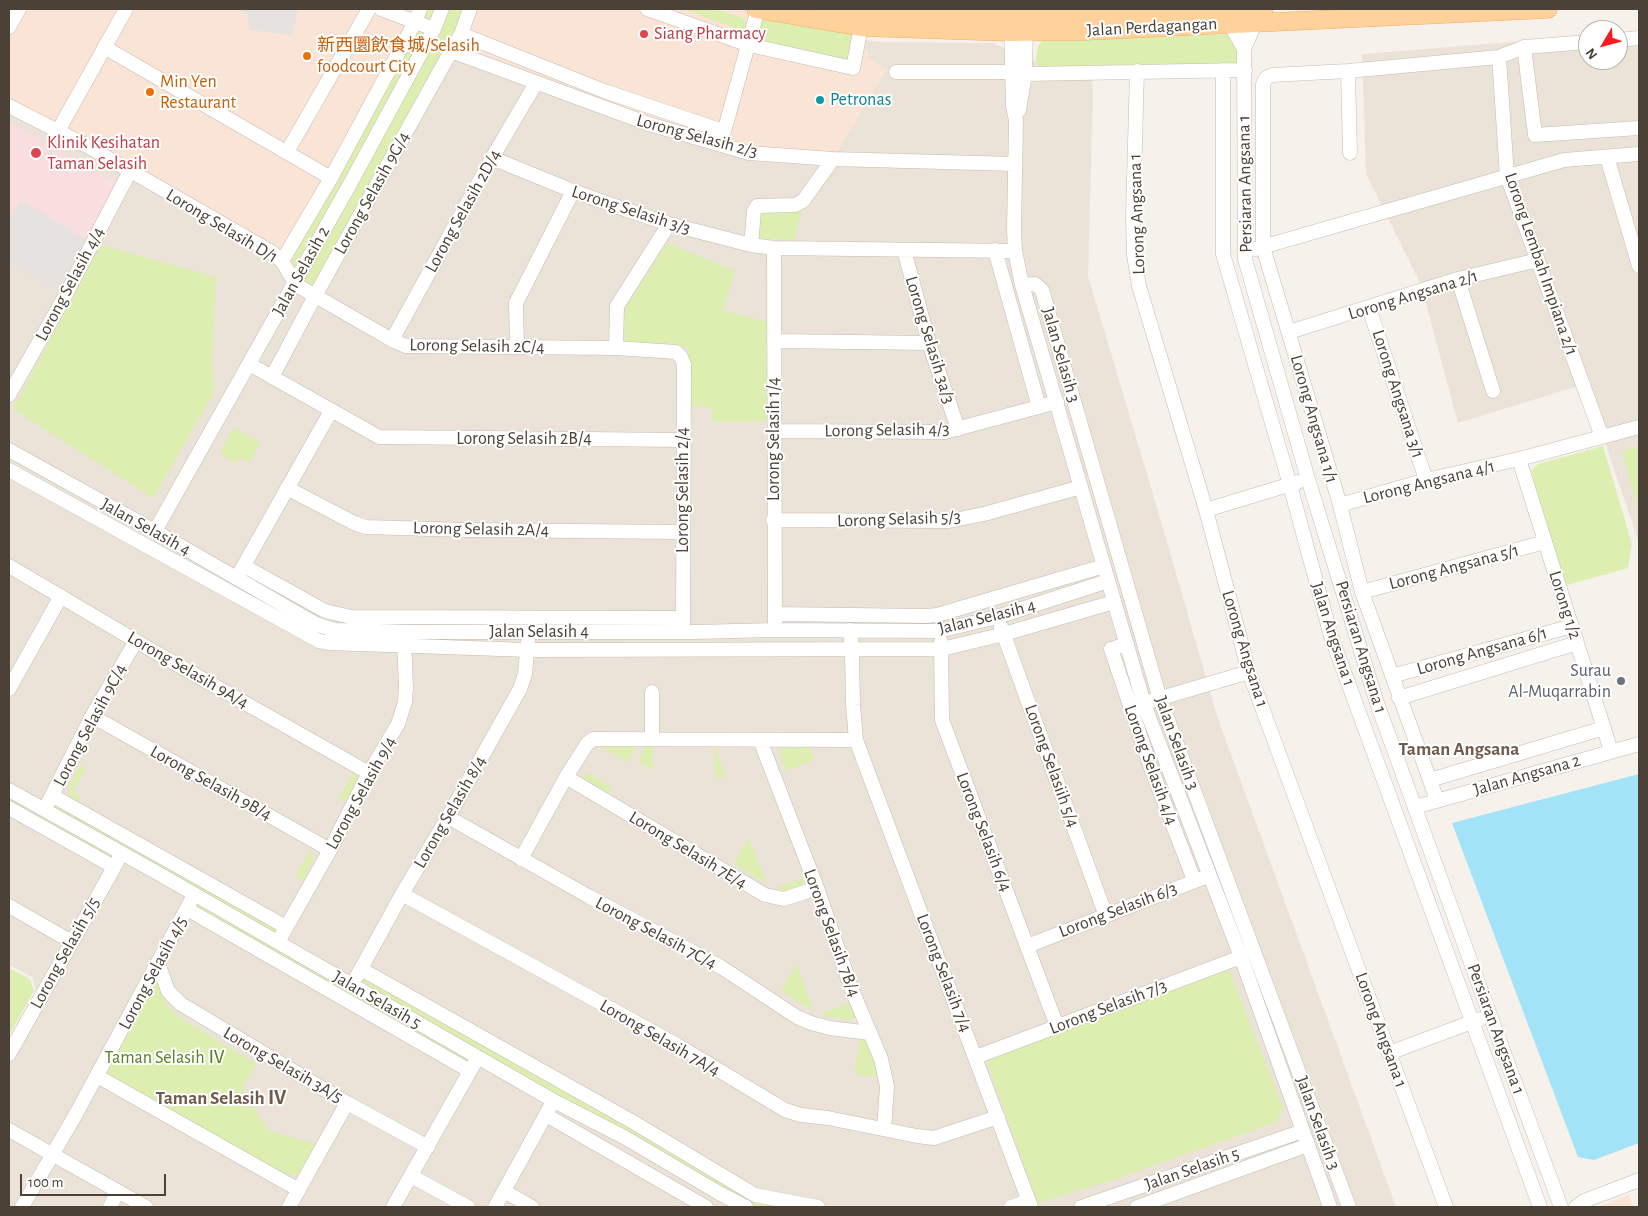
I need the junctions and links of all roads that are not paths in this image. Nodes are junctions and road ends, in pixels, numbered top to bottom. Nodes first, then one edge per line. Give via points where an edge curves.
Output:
1 (19, 9) edge
2 (126, 9) edge
3 (369, 9) edge
4 (381, 9) edge
5 (442, 9) edge
6 (470, 9) edge
7 (647, 9) edge
8 (757, 9) edge
9 (825, 9) edge
10 (1548, 9) edge
11 (920, 12) edge
12 (1110, 12) edge
13 (417, 15) edge
14 (1259, 16) edge
15 (1018, 24) junction
16 (1230, 24) junction
17 (9, 27) edge
18 (861, 27) junction
19 (434, 29) junction
20 (461, 34) junction
21 (1578, 43) edge
22 (749, 45) junction
23 (1524, 47) junction
24 (104, 48) junction
25 (1244, 49) junction
26 (452, 51) junction
27 (1499, 57) junction
28 (1224, 70) junction
29 (1245, 70) junction
30 (1137, 71) junction
31 (1348, 71) junction
32 (896, 72) dead end
33 (1018, 73) junction
34 (536, 83) junction
35 (9, 106) edge
36 (1639, 128) edge
37 (58, 131) junction
38 (723, 131) junction
39 (722, 146) junction
40 (288, 152) junction
41 (1350, 153) dead end
42 (1639, 154) edge
43 (1607, 156) junction
44 (492, 158) junction
45 (833, 159) junction
46 (1015, 164) junction
47 (130, 172) junction
48 (1507, 176) junction
49 (331, 178) junction
50 (573, 191) junction
51 (669, 224) junction
52 (751, 245) junction
53 (1263, 247) junction
54 (774, 248) junction
55 (904, 250) junction
56 (995, 250) junction
57 (1015, 251) junction
58 (1244, 251) junction
59 (1538, 260) junction
60 (282, 261) junction
61 (1639, 266) edge
62 (1458, 280) junction
63 (295, 283) junction
64 (1022, 285) junction
65 (315, 296) junction
66 (1370, 308) junction
67 (1289, 332) junction
68 (392, 340) junction
69 (774, 341) junction
70 (929, 343) junction
71 (517, 347) junction
72 (616, 348) junction
73 (676, 352) joint
74 (249, 364) junction
75 (272, 377) junction
76 (1493, 392) dead end
77 (9, 395) edge
78 (1057, 402) junction
79 (1039, 407) junction
80 (331, 411) junction
81 (1639, 427) edge
82 (958, 429) junction
83 (774, 431) junction
84 (1602, 437) junction
85 (684, 440) junction
86 (9, 450) edge
87 (1519, 459) junction
88 (9, 470) edge
89 (1308, 479) junction
90 (1426, 480) junction
91 (1290, 485) junction
92 (287, 488) junction
93 (1081, 488) junction
94 (79, 490) junction
95 (72, 504) junction
96 (1340, 506) junction
97 (1206, 510) junction
98 (774, 520) junction
99 (155, 531) junction
100 (683, 532) junction
101 (1545, 542) junction
102 (9, 566) edge
103 (1104, 566) junction
104 (240, 572) junction
105 (1108, 581) junction
106 (1362, 592) junction
107 (61, 596) junction
108 (1114, 602) junction
109 (775, 614) junction
110 (997, 618) junction
111 (1572, 626) junction
112 (687, 627) junction
113 (775, 630) junction
114 (850, 630) junction
115 (404, 632) junction
116 (529, 632) junction
117 (939, 632) junction
118 (1004, 634) junction
119 (136, 641) junction
120 (1577, 643) junction
121 (1127, 644) junction
122 (405, 647) junction
123 (695, 649) junction
124 (528, 650) junction
125 (942, 650) junction
126 (852, 651) junction
127 (13, 671) edge
128 (1249, 672) junction
129 (1392, 676) junction
130 (9, 689) edge
131 (652, 692) dead end
132 (1399, 698) junction
133 (1160, 699) junction
134 (1144, 704) junction
135 (92, 716) junction
136 (1604, 728) junction
137 (652, 739) junction
138 (760, 740) junction
139 (856, 740) junction
140 (1639, 744) edge
141 (1612, 751) junction
142 (369, 772) junction
143 (566, 777) junction
144 (1430, 780) junction
145 (9, 790) edge
146 (53, 796) junction
147 (1437, 800) junction
148 (1415, 807) junction
149 (9, 808) edge
150 (44, 810) junction
151 (448, 817) junction
152 (330, 850) junction
153 (122, 853) junction
154 (521, 859) junction
155 (114, 867) junction
156 (1210, 876) junction
157 (1194, 880) junction
158 (816, 888) junction
159 (194, 894) junction
160 (402, 894) junction
161 (9, 906) edge
162 (187, 909) junction
163 (1106, 916) junction
164 (286, 927) junction
165 (72, 942) junction
166 (278, 942) junction
167 (1026, 946) junction
168 (1241, 957) junction
169 (158, 963) junction
170 (361, 969) junction
171 (333, 983) junction
172 (352, 985) junction
173 (1490, 1016) junction
174 (1472, 1022) junction
175 (1057, 1026) junction
176 (870, 1033) junction
177 (1389, 1053) junction
178 (9, 1054) edge
179 (478, 1057) junction
180 (976, 1057) junction
181 (470, 1071) junction
182 (97, 1076) junction
183 (554, 1101) junction
184 (347, 1103) junction
185 (546, 1115) junction
186 (998, 1117) junction
187 (884, 1129) junction
188 (9, 1130) edge
189 (1303, 1131) junction
190 (1308, 1145) junction
191 (428, 1147) junction
192 (53, 1155) junction
193 (411, 1176) junction
194 (1639, 1180) edge
195 (299, 1190) junction
196 (118, 1191) junction
197 (504, 1191) junction
198 (1030, 1204) edge
199 (1582, 1205) edge
200 (22, 1207) edge
201 (110, 1207) edge
202 (146, 1207) edge
203 (289, 1207) edge
204 (393, 1207) edge
205 (468, 1207) edge
206 (495, 1207) edge
207 (532, 1207) edge
208 (706, 1207) edge
209 (746, 1207) edge
210 (818, 1207) edge
211 (1011, 1207) edge
212 (1082, 1207) edge
213 (1137, 1207) edge
214 (1330, 1207) edge
215 (1349, 1207) edge
216 (1445, 1207) edge
217 (1540, 1207) edge
218 (1561, 1207) edge

1 - 17 street
2 - 24 street
3 - 40 street
4 - 13 street
5 - 19 street, Jalan Selasih 2
6 - 20 street, Lorong Selasih 9G/4
7 - 22 street
8 - 18 main road, Jalan Perdagangan
8 - 22 street
9 - 11 main road, Jalan Perdagangan via 863,13
10 - 14 main road, Jalan Perdagangan
11 - 15 main road, Jalan Perdagangan
12 - 14 main road, Jalan Perdagangan
12 - 15 main road, Jalan Perdagangan
13 - 19 street
13 - 49 street
14 - 16 main road, Jalan Perdagangan
14 - 25 street, Persiaran Angsana 1
15 - 16 main road, Jalan Perdagangan
15 - 18 main road, Jalan Perdagangan
15 - 33 street, Jalan Selasih 3
16 - 25 street, Persiaran Angsana 1
18 - 22 street via 853,68
19 - 63 street, Jalan Selasih 2
20 - 26 street, Lorong Selasih 9G/4
20 - 38 street via 604,92
21 - 23 street, Lorong Angsana 1/1
22 - 38 street
23 - 27 street, Lorong Angsana 1/1
23 - 36 street via 1535,135
24 - 37 street
24 - 40 street
25 - 29 street, Persiaran Angsana 1
26 - 34 street, Lorong Selasih 2/3
26 - 65 street, Lorong Selasih 9G/4
27 - 31 street, Lorong Angsana 1/1
27 - 48 street, Lorong Lembah Impiana 2/1
28 - 29 street
28 - 30 street
28 - 91 street, Jalan Angsana 1 via 1223,254
29 - 58 street, Persiaran Angsana 1
30 - 33 street
30 - 97 street, Lorong Angsana 1 via 1133,217 1139,286
31 - 41 street
31 - 53 street, Lorong Angsana 1/1 via 1272,75 1263,84
32 - 33 street
33 - 46 street, Jalan Selasih 3 via 1013,107 1016,120
34 - 39 street, Lorong Selasih 2/3 via 649,124
34 - 44 street, Lorong Selasih 2D/4
35 - 37 street, Lorong Selasih D/1
37 - 47 street, Lorong Selasih D/1
38 - 39 street
39 - 45 street, Lorong Selasih 2/3 via 748,153
40 - 49 street
42 - 43 street
43 - 48 street via 1564,160
43 - 61 street
44 - 50 street, Lorong Selasih 3/3
44 - 68 street, Lorong Selasih 2D/4
45 - 46 street, Lorong Selasih 2/3
45 - 52 street via 803,201 795,206 757,206
46 - 57 street, Jalan Selasih 3
47 - 60 street, Lorong Selasih D/1
47 - 77 street, Lorong Selasih 4/4
48 - 53 street
48 - 59 street, Lorong Lembah Impiana 2/1
49 - 60 street
50 - 51 street, Lorong Selasih 3/3
50 - 71 street via 516,303
51 - 52 street, Lorong Selasih 3/3
51 - 72 street via 617,306
52 - 54 street, Lorong Selasih 3/3
53 - 58 street
53 - 67 street, Lorong Angsana 1/1
54 - 55 street
54 - 69 street, Lorong Selasih 1/4
55 - 56 street
55 - 70 street, Lorong Selasih 3a/3
56 - 57 street
56 - 79 street
57 - 64 street, Jalan Selasih 3
58 - 89 street, Persiaran Angsana 1
59 - 62 street, Lorong Angsana 2/1
59 - 84 street, Lorong Lembah Impiana 2/1
60 - 63 street, Lorong Selasih D/1
62 - 66 street, Lorong Angsana 2/1
62 - 76 street
63 - 65 street, Lorong Selasih 2C/4
63 - 74 street, Jalan Selasih 2
64 - 78 street, Jalan Selasih 3
64 - 133 street, Jalan Selasih 3 via 1035,284 1042,290
65 - 68 street, Lorong Selasih 2C/4
65 - 75 street, Lorong Selasih 9G/4
66 - 67 street, Lorong Angsana 2/1
66 - 90 street, Lorong Angsana 3/1
67 - 96 street, Lorong Angsana 1/1
68 - 71 street, Lorong Selasih 2C/4 via 420,348
69 - 70 street
69 - 83 street, Lorong Selasih 1/4
70 - 82 street, Lorong Selasih 3a/3
71 - 72 street, Lorong Selasih 2C/4
72 - 73 street, Lorong Selasih 2C/4
73 - 85 street, Lorong Selasih 2/4 via 684,364
74 - 75 street, Lorong Selasih 2B/4
74 - 99 street, Jalan Selasih 2
75 - 80 street, Lorong Selasih 2B/4
78 - 79 street, Lorong Selasih 4/3
78 - 93 street, Jalan Selasih 3
79 - 82 street, Lorong Selasih 4/3
80 - 85 street, Lorong Selasih 2B/4 via 379,437 390,438
80 - 92 street
81 - 84 street, Lorong Angsana 4/1
82 - 83 street, Lorong Selasih 4/3 via 945,432
83 - 98 street, Lorong Selasih 1/4
84 - 87 street, Lorong Angsana 4/1
85 - 100 street, Lorong Selasih 2/4
86 - 94 street, Jalan Selasih 4
87 - 90 street, Lorong Angsana 4/1
87 - 101 street, Lorong 1/2
88 - 95 street
89 - 91 street
89 - 148 street, Persiaran Angsana 1 via 1378,703
90 - 96 street, Lorong Angsana 4/1
91 - 97 street
91 - 174 street, Jalan Angsana 1 via 1331,636
92 - 100 street, Lorong Selasih 2A/4 via 366,526
92 - 104 street
93 - 98 street, Lorong Selasih 5/3 via 949,522
93 - 103 street, Jalan Selasih 3
94 - 95 street
94 - 99 street, Jalan Selasih 4
95 - 122 street via 318,641
96 - 106 street, Lorong Angsana 1/1
97 - 128 street, Lorong Angsana 1
98 - 109 street, Lorong Selasih 1/4
99 - 104 street, Jalan Selasih 4
100 - 112 street, Lorong Selasih 2/4
101 - 106 street, Lorong Angsana 5/1
101 - 111 street, Lorong 1/2
102 - 107 street, Lorong Selasih 9A/4
103 - 105 street, Jalan Selasih 3
103 - 109 street via 950,612 926,616
104 - 112 street via 325,610 351,617
104 - 115 street, Jalan Selasih 4 via 316,624 334,630
105 - 108 street, Jalan Selasih 3
105 - 110 street, Jalan Selasih 4
106 - 129 street, Lorong Angsana 1/1
107 - 119 street, Lorong Selasih 9A/4
107 - 127 street
108 - 118 street
108 - 121 street, Jalan Selasih 3
109 - 113 street, Lorong Selasih 1/4
110 - 117 street, Jalan Selasih 4
110 - 118 street, Lorong Selasiih 5/4
111 - 120 street, Lorong 1/2
111 - 129 street, Lorong Angsana 6/1
112 - 113 street, Jalan Selasih 4
112 - 116 street, Jalan Selasih 4
112 - 123 street, Lorong Selasih 2/4
113 - 114 street, Jalan Selasih 4
114 - 117 street, Jalan Selasih 4
114 - 126 street, Lorong Selasih 7/4
115 - 116 street, Jalan Selasih 4
115 - 122 street, Lorong Selasih 9/4
116 - 124 street, Lorong Selasih 8/4
117 - 125 street, Lorong Selasih 6/4
118 - 125 street
118 - 163 street, Lorong Selasiih 5/4
119 - 135 street, Lorong Selasih 9C/4
119 - 142 street, Lorong Selasih 9A/4
120 - 132 street
120 - 136 street, Lorong 1/2
121 - 134 street, Jalan Selasih 3
121 - 157 street, Lorong Selasih 4/4 via 1111,649 1150,768
122 - 124 street
122 - 142 street, Lorong Selasih 9/4 via 406,688 402,711 398,724
123 - 124 street
123 - 126 street
124 - 151 street, Lorong Selasih 8/4 via 520,689
125 - 126 street
125 - 167 street, Lorong Selasih 6/4 via 942,720
126 - 139 street, Lorong Selasih 7/4
127 - 130 street
128 - 133 street
128 - 177 street, Lorong Angsana 1
129 - 132 street, Lorong Angsana 1/1
131 - 137 street
132 - 144 street, Lorong Angsana 1/1
133 - 134 street
133 - 215 street, Jalan Selasih 3
134 - 156 street, Jalan Selasih 3
135 - 146 street, Lorong Selasih 9C/4
135 - 152 street, Lorong Selasih 9B/4
136 - 141 street, Lorong 1/2
136 - 144 street
137 - 138 street
137 - 143 street via 593,739
138 - 139 street
138 - 158 street, Lorong Selasih 7B/4
139 - 180 street, Lorong Selasih 7/4
140 - 141 street, Jalan Angsana 2
141 - 147 street, Jalan Angsana 2
142 - 152 street, Lorong Selasih 9/4
143 - 154 street
143 - 158 street, Lorong Selasih 7E/4 via 765,895 784,900
144 - 147 street, Lorong Angsana 1/1
145 - 150 street, Jalan Selasih 5
146 - 150 street, Lorong Selasih 9C/4
146 - 164 street
147 - 148 street, Jalan Angsana 2
148 - 173 street, Persiaran Angsana 1
149 - 155 street
150 - 153 street, Jalan Selasih 5
151 - 154 street, Lorong Selasih 7C/4
151 - 160 street, Lorong Selasih 8/4
152 - 164 street, Lorong Selasih 9/4
153 - 155 street, Lorong Selasih 5/5
153 - 159 street, Jalan Selasih 5
154 - 176 street, Lorong Selasih 7C/4 via 721,968 811,1023
155 - 165 street, Lorong Selasih 5/5
156 - 157 street, Lorong Selasih 6/3
156 - 168 street, Jalan Selasih 3
157 - 163 street, Lorong Selasih 6/3
158 - 176 street, Lorong Selasih 7B/4
159 - 162 street, Lorong Selasih 4/5
159 - 166 street, Jalan Selasih 5
160 - 170 street, Lorong Selasih 8/4
160 - 187 street, Lorong Selasih 7A/4 via 677,1045 785,1110
161 - 165 street
162 - 169 street, Lorong Selasih 4/5
162 - 171 street, Jalan Selasih 5
163 - 167 street, Lorong Selasih 6/3
164 - 166 street, Lorong Selasih 9/4
165 - 178 street, Lorong Selasih 5/5
166 - 171 street, Jalan Selasih 5
167 - 175 street, Lorong Selasih 6/4
168 - 175 street, Lorong Selasih 7/3
168 - 189 street, Jalan Selasih 3
169 - 182 street, Lorong Selasih 4/5
169 - 184 street, Lorong Selasih 3A/5 via 168,991 181,1004
170 - 172 street, Lorong Selasih 8/4
170 - 210 street via 755,1194
171 - 172 street, Jalan Selasih 5
171 - 181 street, Jalan Selasih 5
172 - 179 street, Jalan Selasih 5
173 - 174 street
173 - 218 street, Persiaran Angsana 1
174 - 177 street
174 - 217 street, Jalan Angsana 1
175 - 180 street, Lorong Selasih 7/3
176 - 187 street, Lorong Selasih 7B/4 via 888,1086
177 - 216 street, Lorong Angsana 1
179 - 181 street
179 - 183 street, Jalan Selasih 5
180 - 186 street, Lorong Selasih 7/4
181 - 191 street
182 - 192 street, Lorong Selasih 4/5
182 - 195 street
183 - 185 street
183 - 209 street, Jalan Selasih 5
184 - 191 street, Lorong Selasih 3A/5
184 - 195 street
185 - 197 street
185 - 208 street
186 - 187 street, Lorong Selasih 7A/4 via 934,1138
186 - 198 street, Lorong Selasih 7/4
188 - 192 street
189 - 190 street, Jalan Selasih 3
189 - 212 street, Jalan Selasih 5
190 - 213 street
190 - 214 street, Jalan Selasih 3
191 - 193 street
192 - 196 street
192 - 200 street, Lorong Selasih 4/5
193 - 204 street
193 - 205 street
194 - 199 street
195 - 203 street
196 - 201 street
196 - 202 street
197 - 206 street
197 - 207 street
198 - 211 street

